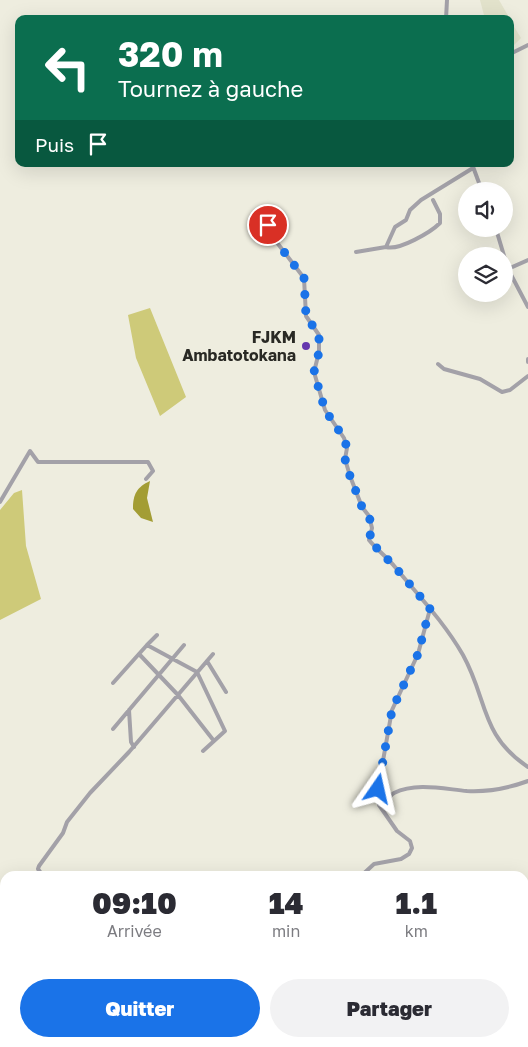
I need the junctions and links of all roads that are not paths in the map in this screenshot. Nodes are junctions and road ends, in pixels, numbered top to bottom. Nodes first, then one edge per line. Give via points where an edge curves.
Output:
1 (447, 0) edge
2 (446, 15) edge
3 (528, 45) edge
4 (514, 52) edge
5 (470, 167) edge
6 (472, 167) edge
7 (478, 182) edge
8 (433, 200) dead end
9 (268, 225) dead end
10 (386, 247) junction
11 (356, 252) dead end
12 (528, 260) edge
13 (513, 267) edge
14 (513, 278) edge
15 (528, 307) edge
16 (438, 364) dead end
17 (528, 376) edge
18 (146, 479) dead end
19 (0, 502) edge
20 (430, 608) junction
21 (157, 635) dead end
22 (147, 645) junction
23 (184, 645) dead end
24 (139, 654) junction
25 (213, 654) dead end
26 (173, 657) junction
27 (206, 661) junction
28 (197, 672) junction
29 (159, 675) junction
30 (113, 683) dead end
31 (226, 692) dead end
32 (178, 695) junction
33 (129, 710) junction
34 (113, 729) dead end
35 (214, 741) junction
36 (134, 747) junction
37 (203, 751) dead end
38 (528, 767) edge
39 (528, 781) edge
40 (381, 808) junction
41 (39, 871) edge
42 (366, 871) edge

1 - 2 street
3 - 4 street
5 - 10 street via 410,210 406,220 395,227
6 - 7 street
8 - 10 street via 440,214 440,223 417,239 392,249
9 - 20 street via 272,236 304,278 306,316 319,335 314,372 325,410 344,438 350,476 372,528 369,540
10 - 11 street
12 - 13 street
14 - 15 street
16 - 17 street via 444,369 480,379 502,392
18 - 19 street via 153,471 148,462 38,462 30,451
20 - 38 street via 462,654 490,728 504,748
20 - 40 street via 418,654 392,710 378,789
21 - 22 street
22 - 24 street
22 - 26 street
23 - 26 street
24 - 29 street
24 - 30 street
25 - 27 street
26 - 28 street
26 - 29 street
27 - 28 street
27 - 31 street
28 - 32 street
28 - 35 street via 225,731
29 - 32 street
29 - 33 street
32 - 35 street
32 - 36 street
33 - 34 street
33 - 36 street
35 - 37 street
36 - 41 street via 108,772 67,822 63,833 39,866
39 - 40 street via 497,789 468,791 434,787 402,791 392,794
40 - 42 street via 397,831 410,841 412,848 401,859 374,864

